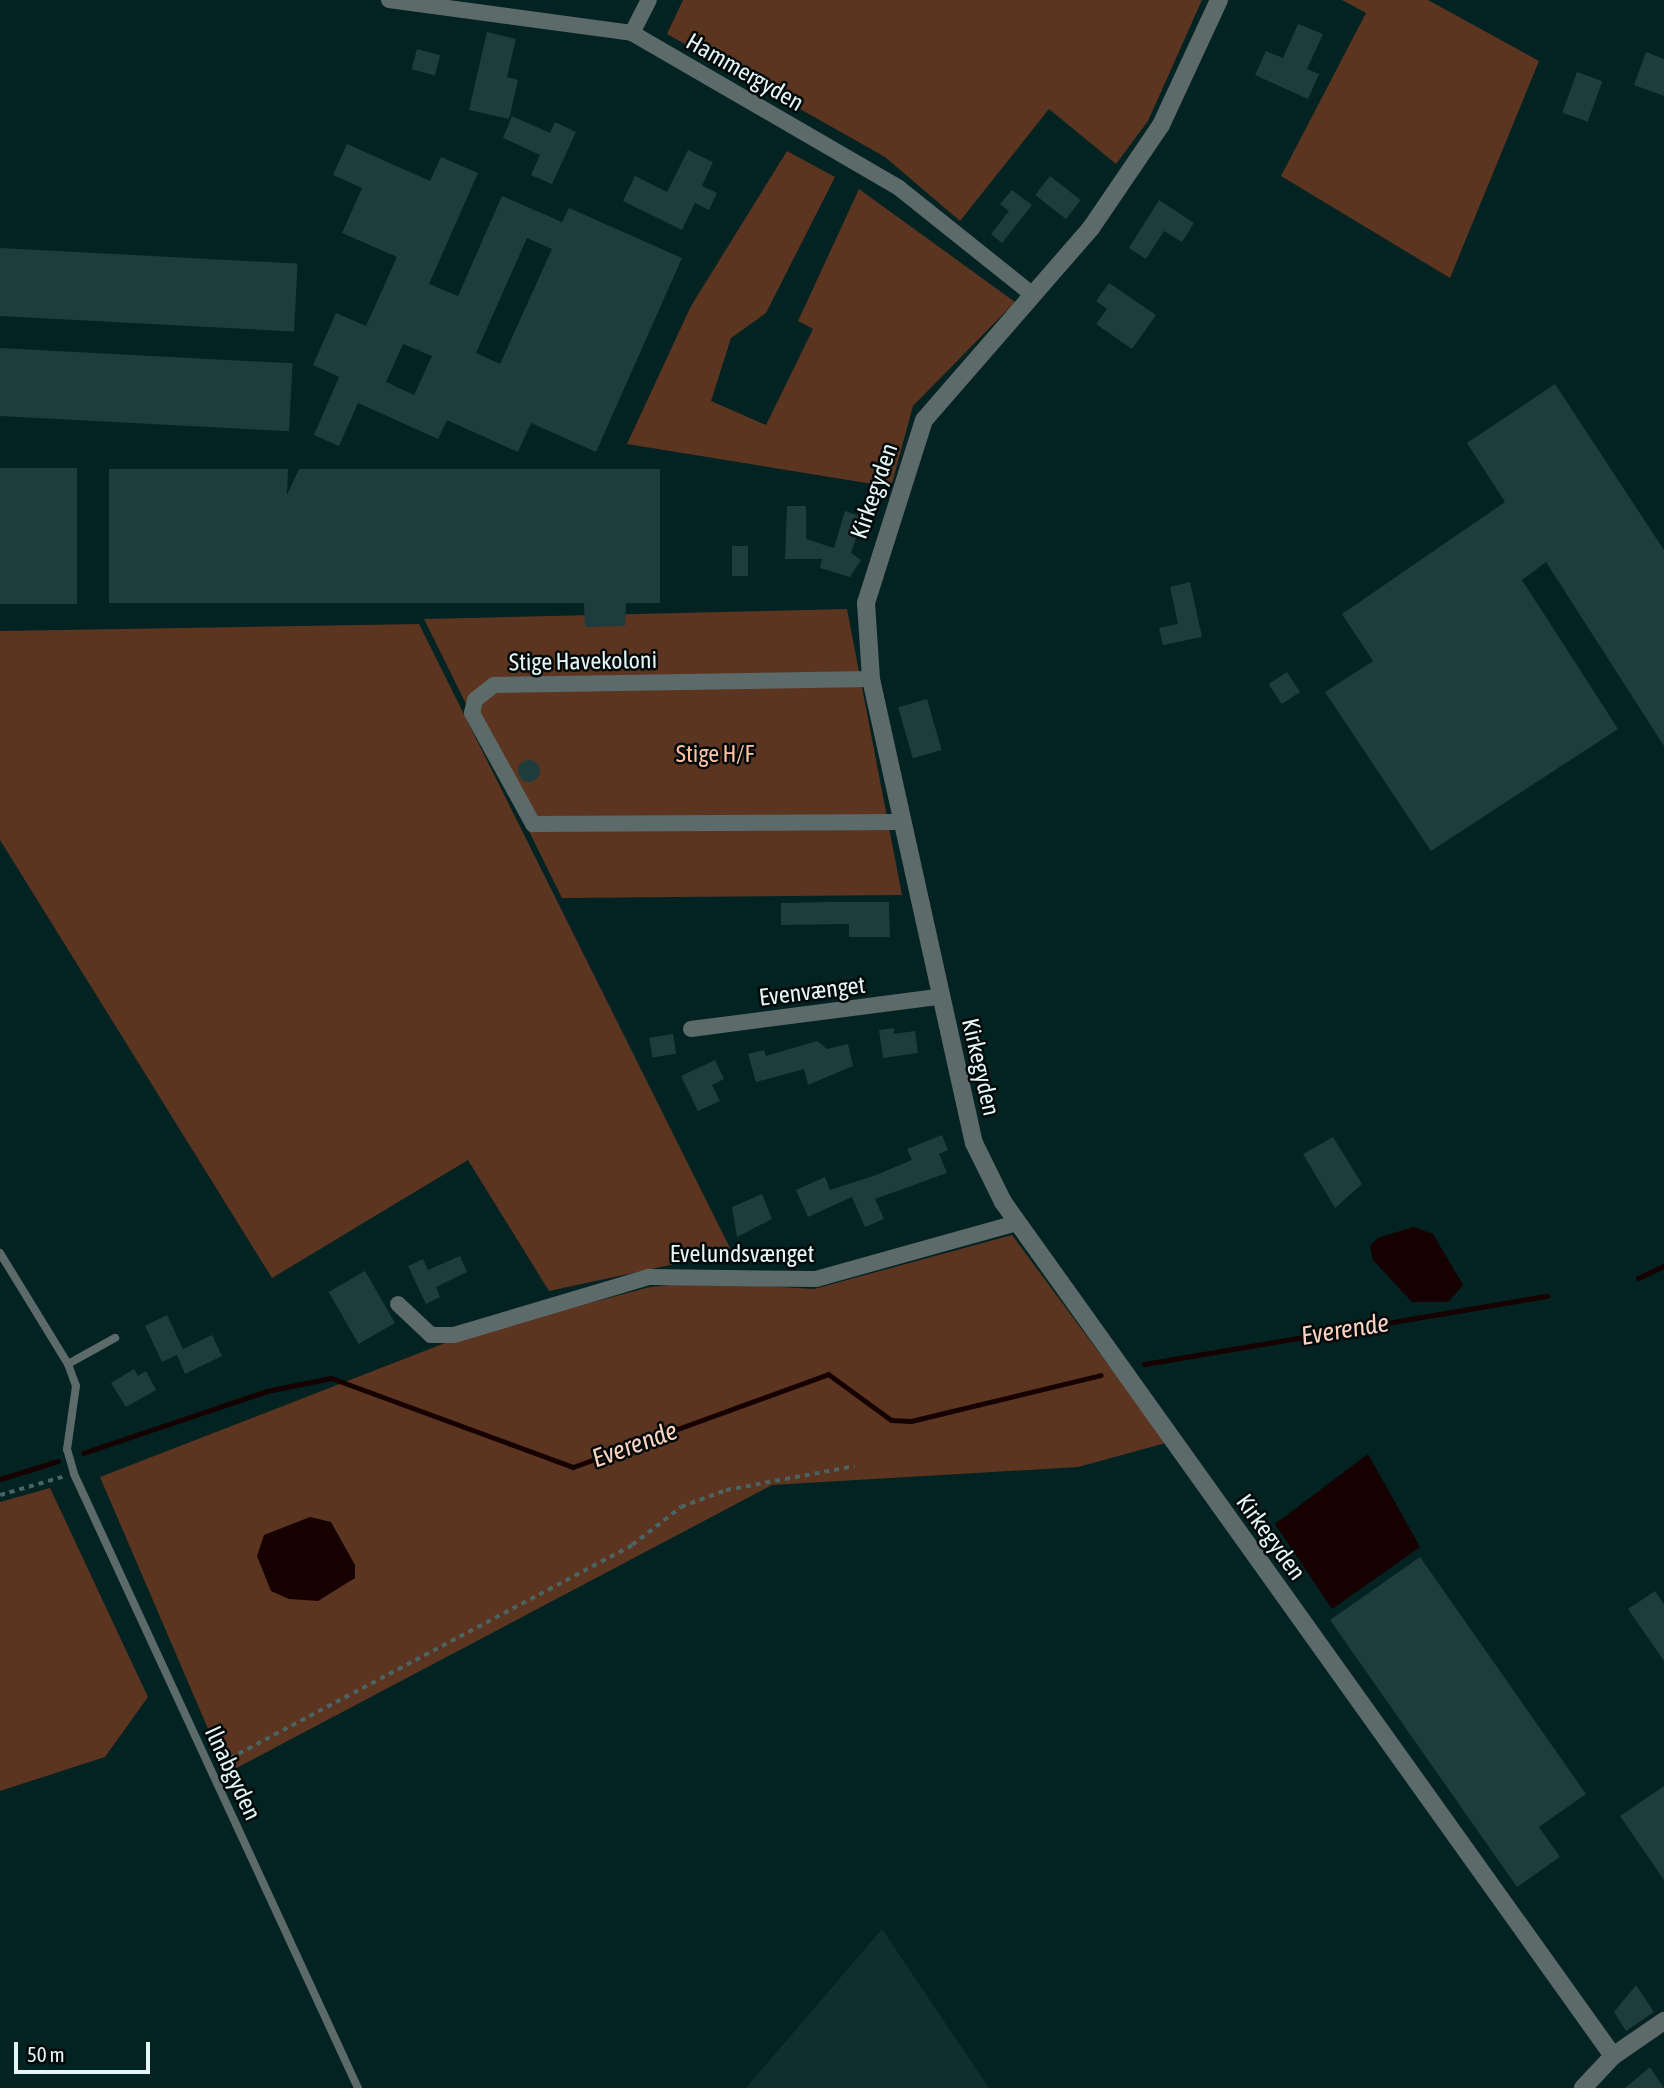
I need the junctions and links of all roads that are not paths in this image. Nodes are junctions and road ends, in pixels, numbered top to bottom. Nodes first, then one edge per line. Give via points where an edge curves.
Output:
1 (388, 0) edge
2 (649, 0) edge
3 (1219, 0) edge
4 (632, 33) junction
5 (1033, 295) junction
6 (871, 679) junction
7 (902, 822) junction
8 (939, 997) junction
9 (691, 1029) dead end
10 (1016, 1223) junction
11 (0, 1253) edge
12 (398, 1304) dead end
13 (115, 1338) dead end
14 (68, 1364) junction
15 (1664, 2021) edge
16 (1613, 2056) junction
17 (358, 2088) edge
18 (1583, 2088) edge

1 - 4 street, Hammergyden
2 - 4 street
3 - 5 street, Kirkegyden via 1161,125 1091,228
4 - 5 street, Hammergyden via 899,188
5 - 6 street, Kirkegyden via 925,420 866,603
6 - 7 street, Kirkegyden
6 - 7 street, Stige Havekoloni via 494,685 475,699 472,713 533,824
7 - 8 street, Kirkegyden
8 - 9 street, Evenvænget
8 - 10 street, Kirkegyden via 974,1143
10 - 12 street, Evelundsvænget via 816,1279 649,1277 454,1335 431,1335
10 - 16 street, Kirkegyden
11 - 14 lane
13 - 14 lane
14 - 17 lane, Ilnabgyden via 76,1387 67,1449 74,1474
15 - 16 street
16 - 18 street

